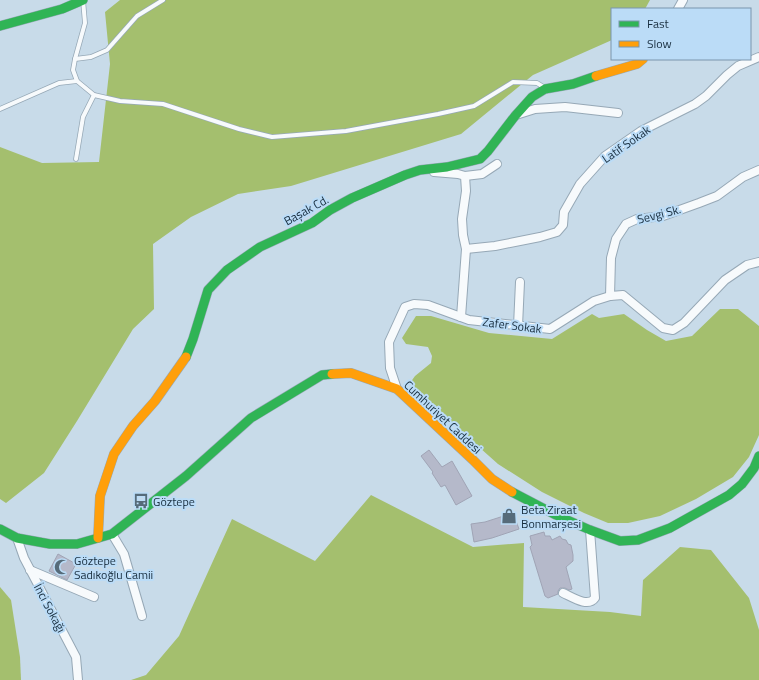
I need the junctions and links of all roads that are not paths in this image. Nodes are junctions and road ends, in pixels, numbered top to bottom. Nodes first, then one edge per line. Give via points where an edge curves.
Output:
1 (83, 0) edge
2 (163, 0) edge
3 (0, 26) edge
4 (759, 57) edge
5 (75, 59) junction
6 (642, 60) edge
7 (77, 81) junction
8 (545, 89) junction
9 (94, 95) junction
10 (0, 109) edge
11 (618, 113) dead end
12 (515, 116) junction
13 (76, 159) dead end
14 (497, 164) dead end
15 (420, 170) junction
16 (759, 170) edge
17 (465, 176) junction
18 (466, 249) junction
19 (759, 262) edge
20 (520, 282) dead end
21 (610, 296) junction
22 (461, 317) junction
23 (518, 326) junction
24 (397, 389) junction
25 (759, 456) edge
26 (0, 529) edge
27 (590, 530) junction
28 (112, 534) junction
29 (16, 538) junction
30 (98, 538) junction
31 (30, 570) junction
32 (563, 592) dead end
33 (94, 597) dead end
34 (142, 616) dead end
35 (78, 680) edge

1 - 3 main road via 62,9
1 - 5 lane via 85,23
2 - 5 lane via 137,16 107,50 91,57
4 - 18 street, Latif Sokak via 738,66 695,104 640,131 605,156 580,184 564,212 563,225 557,232 494,246
5 - 7 lane via 73,70
6 - 8 main road, Başak Cd. via 637,64 573,84
7 - 9 lane
7 - 10 lane via 59,83
8 - 9 lane via 537,83 513,82 474,106 346,131 272,138 163,104 120,101
8 - 12 main road, Başak Cd. via 532,98
9 - 13 lane via 83,117
11 - 12 street via 565,107 535,109
12 - 15 main road, Başak Cd. via 480,159
14 - 17 street via 482,174
15 - 17 street
15 - 30 main road, Başak Cd. via 352,198 312,223 260,246 227,270 208,290 184,359 114,454 100,496
16 - 21 street, Sevgi Sk. via 742,178 717,196 663,216 637,219 626,224 616,239 611,258
17 - 18 street via 466,191 462,219
18 - 22 street
19 - 21 street via 747,265 724,280 684,323 673,330 662,328 623,295
20 - 23 street
21 - 23 street, Zafer Sokak via 594,301 550,329
22 - 23 street, Zafer Sokak
22 - 24 street, Zafer Sokak via 428,305 414,304 405,307 389,342 390,368
24 - 27 main road, Cumhuriyet Caddesi via 492,479 514,494
24 - 28 main road, Cumhuriyet Caddesi via 351,373 322,375 250,418 186,476
25 - 27 main road, Cumhuriyet Caddesi via 742,484 729,495 670,528 638,540 620,540
26 - 29 main road, Cumhuriyet Caddesi
27 - 32 street via 595,598 593,602 588,603
28 - 30 main road, Cumhuriyet Caddesi
28 - 34 street via 124,554
29 - 30 main road, Cumhuriyet Caddesi via 50,544 77,544
29 - 31 street, İnci Sokağı
31 - 33 street
31 - 35 street, İnci Sokağı via 76,657

